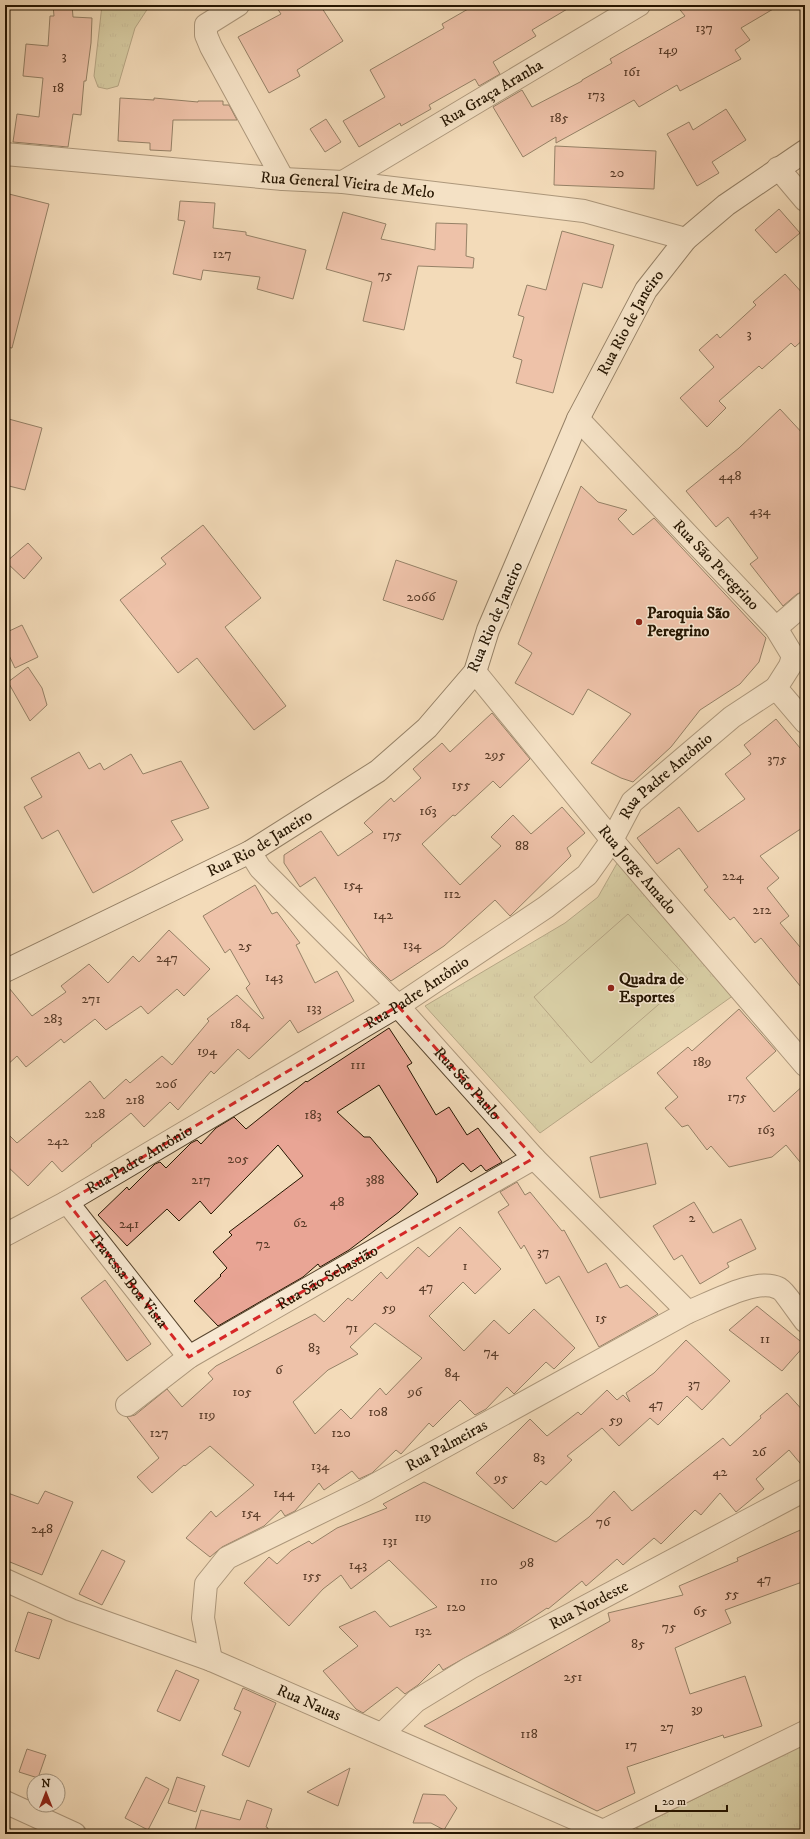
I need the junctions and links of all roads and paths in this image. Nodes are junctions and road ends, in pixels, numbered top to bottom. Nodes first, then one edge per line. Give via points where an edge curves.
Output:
1 (238, 5) edge
2 (639, 5) edge
3 (805, 151) edge
4 (5, 154) edge
5 (778, 168) junction
6 (282, 179) junction
7 (343, 182) junction
8 (805, 200) edge
9 (686, 239) junction
10 (578, 419) junction
11 (805, 603) edge
12 (776, 628) junction
13 (475, 672) junction
14 (776, 688) junction
15 (805, 722) edge
16 (612, 840) junction
17 (250, 852) junction
18 (5, 971) edge
19 (398, 1006) junction
20 (805, 1065) edge
21 (534, 1158) junction
22 (67, 1202) junction
23 (5, 1236) edge
24 (688, 1312) junction
25 (805, 1321) edge
26 (189, 1357) junction
27 (127, 1405) dead end
28 (805, 1490) edge
29 (5, 1580) edge
30 (211, 1660) junction
31 (805, 1732) edge
32 (382, 1734) junction
33 (5, 1802) edge
34 (607, 1833) edge
35 (75, 1834) edge

1 - 6 street via 206,25 206,35
2 - 7 street, Rua Graça Aranha
3 - 5 street, Rua Rio de Janeiro
4 - 6 street, Rua General Vieira de Melo
5 - 8 street
5 - 9 street, Rua Rio de Janeiro via 726,205
6 - 7 street, Rua General Vieira de Melo
7 - 9 street, Rua General Vieira de Melo via 584,211
9 - 10 street, Rua Rio de Janeiro via 646,290
10 - 12 street, Rua São Peregrino
10 - 13 street, Rua Rio de Janeiro via 488,630
11 - 12 street
12 - 14 street, Rua São Peregrino via 793,656 790,666
13 - 16 street, Rua Jorge Amado
13 - 17 street, Rua Rio de Janeiro via 427,728 378,770
14 - 15 street
14 - 16 street, Rua Padre Antônio via 732,717 632,802
16 - 19 street, Rua Padre Antônio via 587,875 546,907
16 - 20 street, Rua Jorge Amado
17 - 18 street, Rua Rio de Janeiro
17 - 19 street, Rua São Paulo via 260,868
19 - 21 street, Rua São Paulo
19 - 22 street, Rua Padre Antônio
21 - 24 street, Rua São Paulo
21 - 26 street, Rua São Sebastião
22 - 23 street, Rua Padre Antônio
22 - 26 street, Travessa Boa Vista
24 - 25 street, Rua Palmeiras via 742,1290 765,1284 779,1288
24 - 30 street, Rua Palmeiras via 364,1491 227,1558 206,1584 203,1618
26 - 27 street, Rua São Sebastião
28 - 32 street, Rua Nordeste via 470,1668 416,1701
29 - 30 street, Rua Nauas via 71,1610
30 - 32 street, Rua Nauas
31 - 34 street
32 - 34 street, Rua Nauas
33 - 35 street

